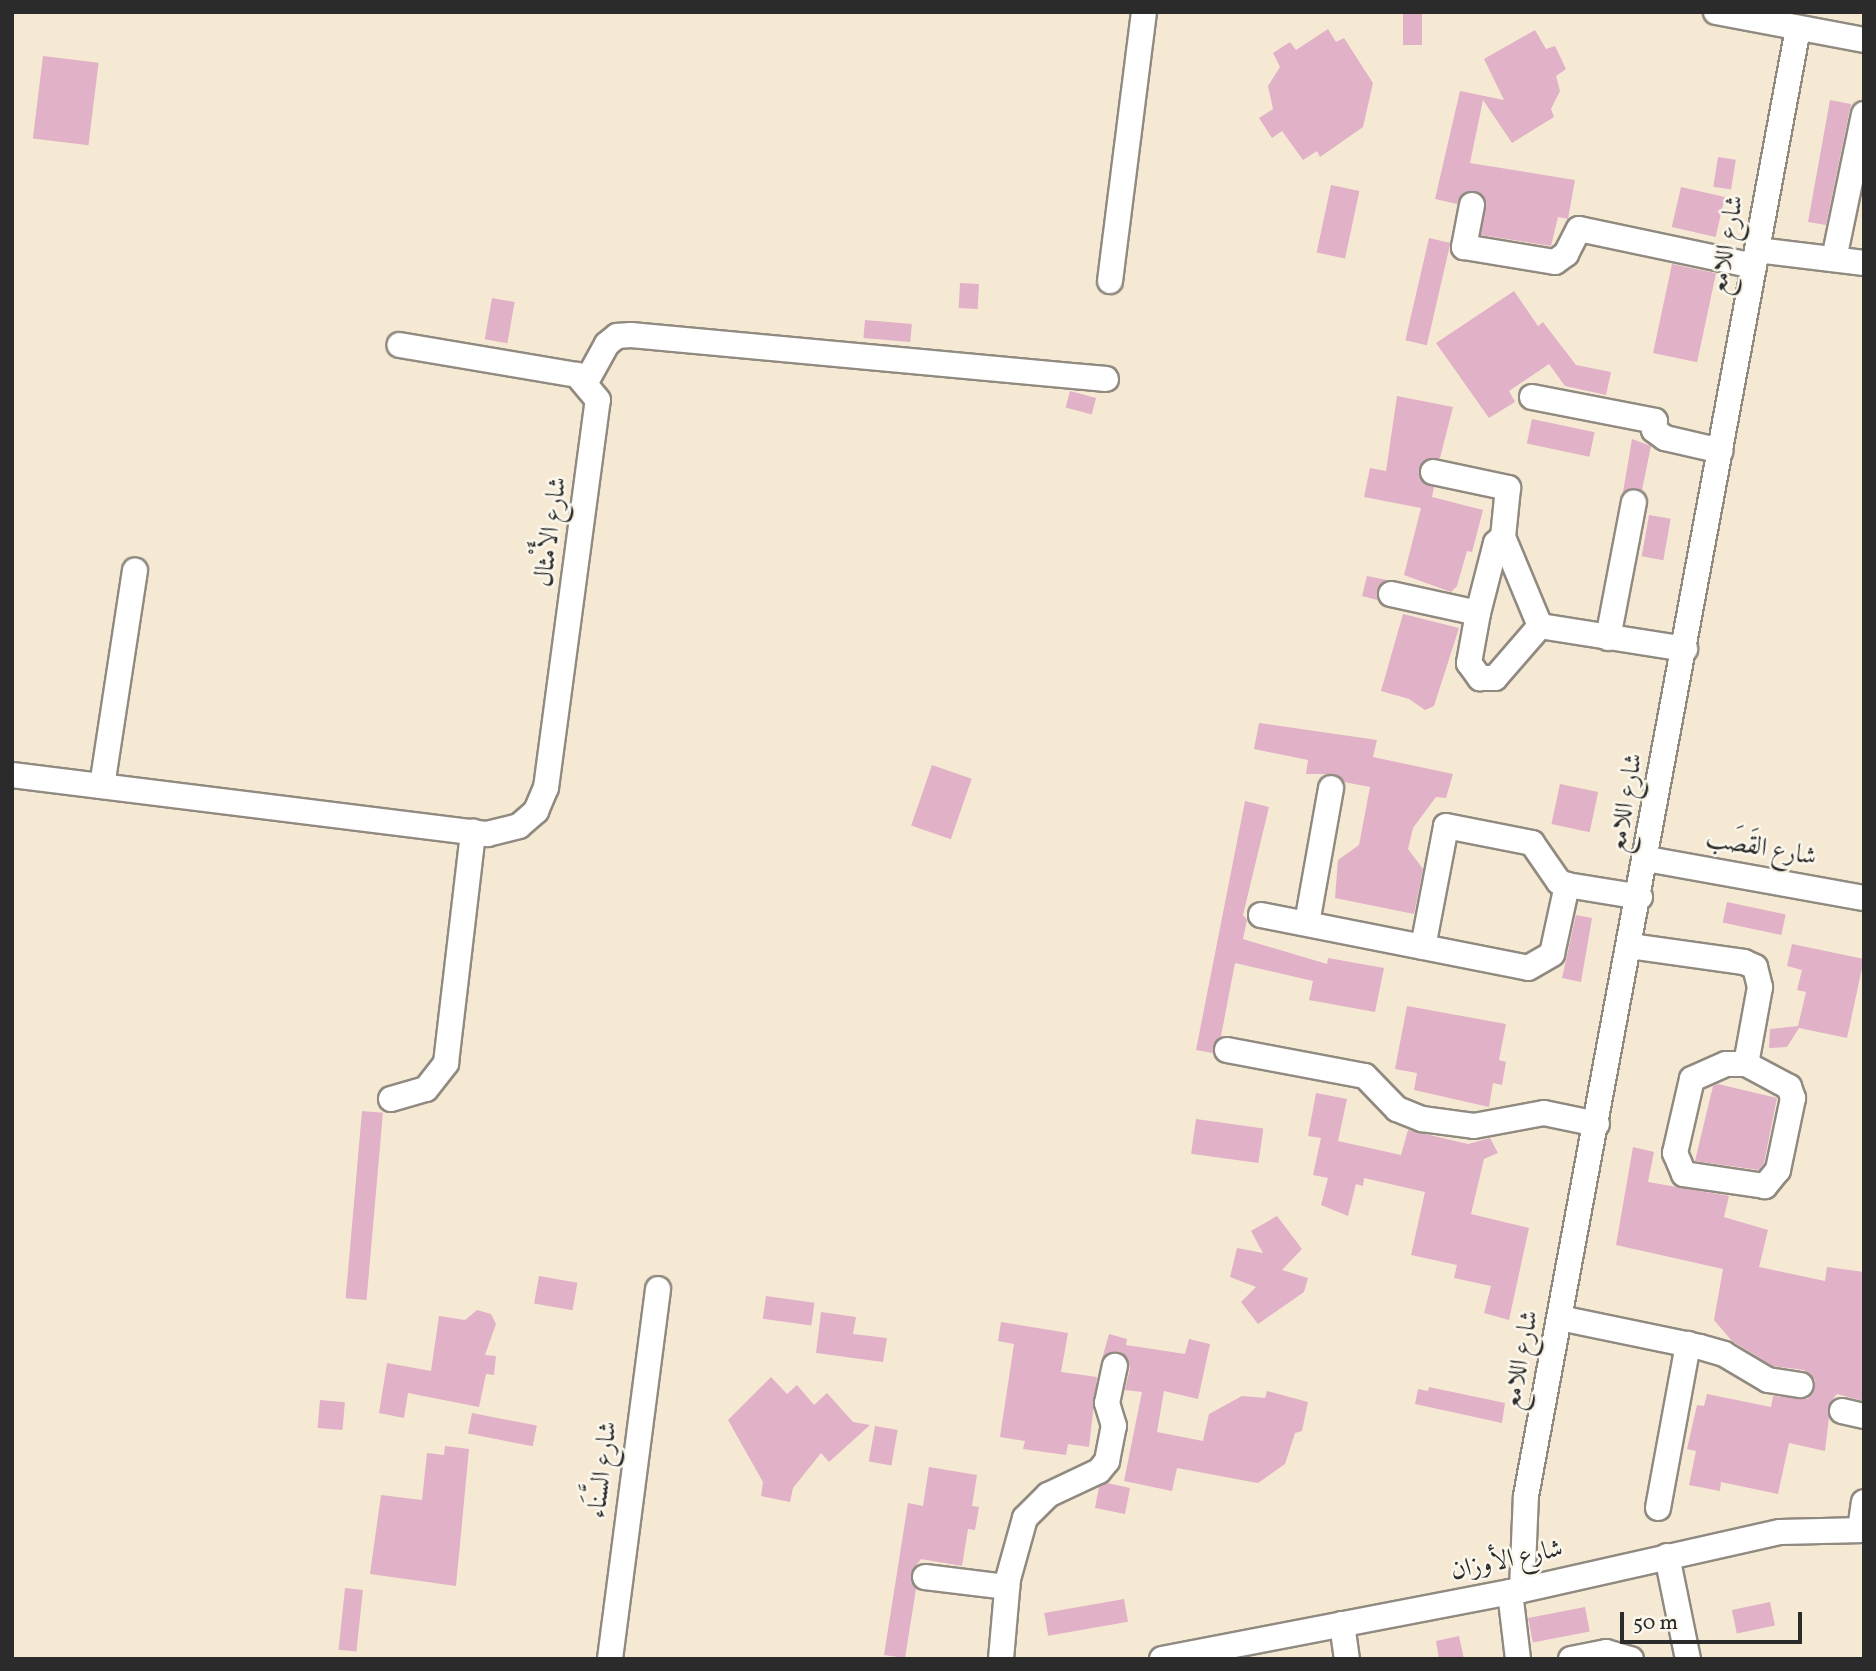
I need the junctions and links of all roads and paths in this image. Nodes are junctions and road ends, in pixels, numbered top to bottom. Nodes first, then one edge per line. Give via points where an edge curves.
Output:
1 (1143, 12) edge
2 (1716, 12) edge
3 (1798, 28) junction
4 (1864, 40) edge
5 (1864, 114) edge
6 (1472, 205) dead end
7 (1756, 258) junction
8 (1834, 260) junction
9 (1864, 263) edge
10 (1110, 281) dead end
11 (400, 345) dead end
12 (1107, 379) dead end
13 (586, 382) junction
14 (1532, 397) dead end
15 (1721, 451) junction
16 (1433, 472) dead end
17 (1634, 502) dead end
18 (1503, 537) junction
19 (135, 571) dead end
20 (1391, 594) dead end
21 (1478, 613) junction
22 (1540, 626) junction
23 (1608, 638) junction
24 (1685, 649) junction
25 (12, 775) edge
26 (102, 786) junction
27 (1331, 788) dead end
28 (473, 832) junction
29 (1647, 859) junction
30 (1567, 885) junction
31 (1640, 897) junction
32 (1864, 898) edge
33 (1261, 915) dead end
34 (1307, 923) junction
35 (1630, 946) junction
36 (1423, 947) junction
37 (1227, 1050) dead end
38 (1746, 1064) junction
39 (391, 1099) dead end
40 (1597, 1124) junction
41 (658, 1289) dead end
42 (1560, 1318) junction
43 (1688, 1344) junction
44 (1115, 1366) dead end
45 (1801, 1385) dead end
46 (1864, 1503) edge
47 (1658, 1508) dead end
48 (1862, 1530) edge
49 (1667, 1556) junction
50 (925, 1577) dead end
51 (1007, 1587) junction
52 (1516, 1591) junction
53 (1342, 1624) junction
54 (1214, 1654) edge
55 (610, 1659) edge
56 (1001, 1659) edge
57 (1162, 1659) edge
58 (1347, 1659) edge
59 (1518, 1659) edge
60 (1571, 1659) edge
61 (1631, 1659) edge
62 (1688, 1659) edge

1 - 10 street
2 - 3 street
3 - 4 street
3 - 7 street, شارع اللامع
5 - 8 street
6 - 7 street via 1464,247 1555,262 1566,254 1579,229
7 - 8 street
7 - 15 street, شارع اللامع
8 - 9 street
11 - 13 street via 565,373
12 - 13 street via 631,335 617,336 607,345
13 - 28 street, شارع الأَمْثال via 599,411 546,788 536,811 519,826 498,834
14 - 15 street via 1656,421 1654,430 1665,438
15 - 24 street, شارع اللامع
16 - 18 street via 1508,488
17 - 23 street
18 - 21 street via 1496,543
18 - 22 street
19 - 26 street
20 - 21 street
21 - 22 street via 1469,663 1480,678 1495,678
22 - 23 street
23 - 24 street
24 - 29 street, شارع اللامع
25 - 26 street, شارع الأَمْثال
26 - 28 street, شارع الأَمْثال
27 - 34 street
28 - 39 street via 446,1063 426,1089
29 - 31 street, شارع اللامع
29 - 32 street, شارع القَصَب
30 - 31 street
30 - 36 street via 1557,943 1552,954 1535,966
30 - 36 street via 1559,882 1532,843 1446,826
31 - 35 street, شارع اللامع
33 - 34 street
34 - 36 street
35 - 38 street via 1755,967 1760,987
35 - 40 street, شارع اللامع
37 - 40 street via 1364,1076 1397,1109 1422,1119 1474,1126 1544,1113
38 - 38 street via 1789,1087 1793,1098 1772,1180 1765,1186 1684,1174 1675,1153 1692,1079 1726,1064
40 - 42 street, شارع اللامع
41 - 55 street, شارع السَّنَاء
42 - 43 street
42 - 52 street, شارع اللامع via 1526,1496
43 - 45 street via 1724,1354 1768,1380
43 - 47 street
44 - 51 street via 1107,1403 1114,1426 1107,1461 1099,1471 1034,1504 1018,1535
46 - 48 street
48 - 49 street, شارع الأوزان via 1780,1532
49 - 52 street, شارع الأوزان
49 - 62 street
50 - 51 street
51 - 56 street
52 - 53 street, شارع الأوزان
52 - 59 street, شارع اللامع
53 - 54 street, شارع الأوزان
53 - 58 street
54 - 57 street, شارع الأوزان
60 - 61 street via 1606,1652

